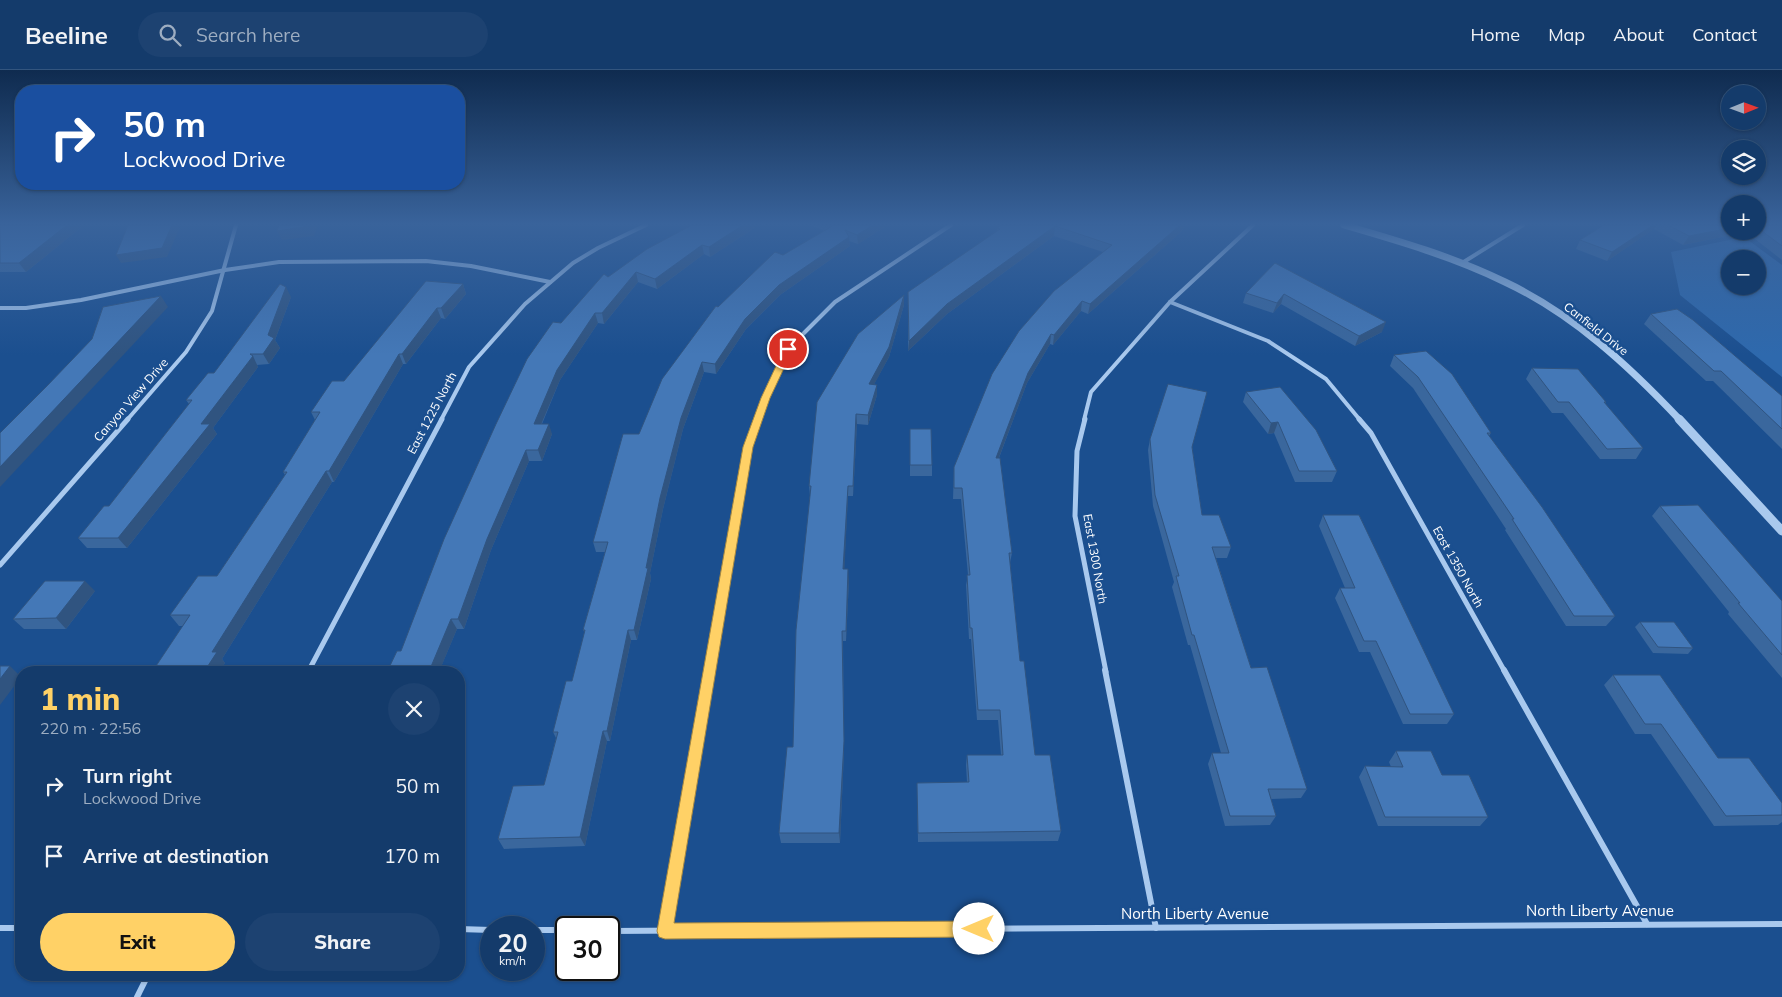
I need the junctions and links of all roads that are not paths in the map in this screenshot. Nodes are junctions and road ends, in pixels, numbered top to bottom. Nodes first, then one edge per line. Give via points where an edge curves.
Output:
1 (237, 268) edge
2 (482, 268) edge
3 (569, 268) edge
4 (886, 268) edge
5 (1206, 268) edge
6 (1473, 268) edge
7 (225, 270) junction
8 (550, 282) junction
9 (1170, 302) junction
10 (0, 308) edge
11 (1782, 531) edge
12 (0, 565) edge
13 (311, 666) edge
14 (1647, 924) junction
15 (1782, 924) edge
16 (0, 928) edge
17 (15, 928) edge
18 (1156, 928) junction
19 (465, 929) edge
20 (480, 930) edge
21 (620, 931) edge
22 (665, 931) junction
23 (145, 981) edge
24 (136, 997) edge

1 - 7 street
2 - 8 street
3 - 8 street, East 1225 North
4 - 22 street via 835,302 788,349 748,447
5 - 9 street, East 1300 North
6 - 11 street, Canfield Drive via 1526,293 1576,325 1634,373
7 - 10 street via 81,300 26,308
7 - 12 street, Canyon View Drive via 212,311 186,352
8 - 13 street, East 1225 North via 503,324 469,367
9 - 14 street, East 1350 North via 1277,346 1326,379 1371,433
9 - 18 street, East 1300 North via 1091,392 1076,460 1075,516
14 - 15 street, North Liberty Avenue
14 - 18 street, North Liberty Avenue
16 - 17 street
18 - 22 street, North Liberty Avenue
19 - 20 street
21 - 22 street, North Liberty Avenue
23 - 24 street

